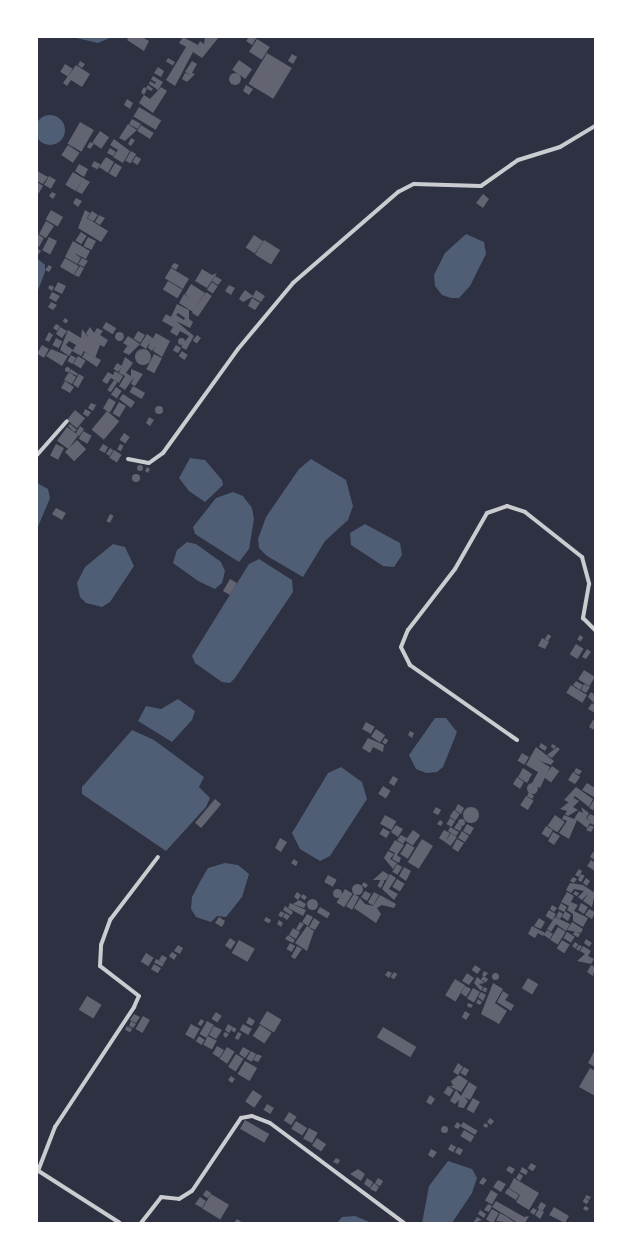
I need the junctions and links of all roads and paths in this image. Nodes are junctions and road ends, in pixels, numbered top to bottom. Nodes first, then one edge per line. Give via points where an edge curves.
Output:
1 (595, 126) edge
2 (67, 422) dead end
3 (37, 455) edge
4 (128, 459) dead end
5 (595, 630) edge
6 (517, 740) dead end
7 (158, 856) dead end
8 (38, 1170) edge
9 (120, 1223) edge
10 (141, 1223) edge
11 (404, 1223) edge

1 - 4 street via 560,147 518,160 481,186 414,184 398,192 293,283 238,349 163,454 149,463
2 - 3 street
5 - 6 street via 583,618 589,584 582,557 525,512 507,506 487,513 455,569 408,630 401,647 410,665
7 - 8 street via 110,920 100,945 100,966 139,996 55,1127
8 - 9 street
10 - 11 street via 161,1197 179,1199 192,1191 242,1118 252,1116 270,1122

